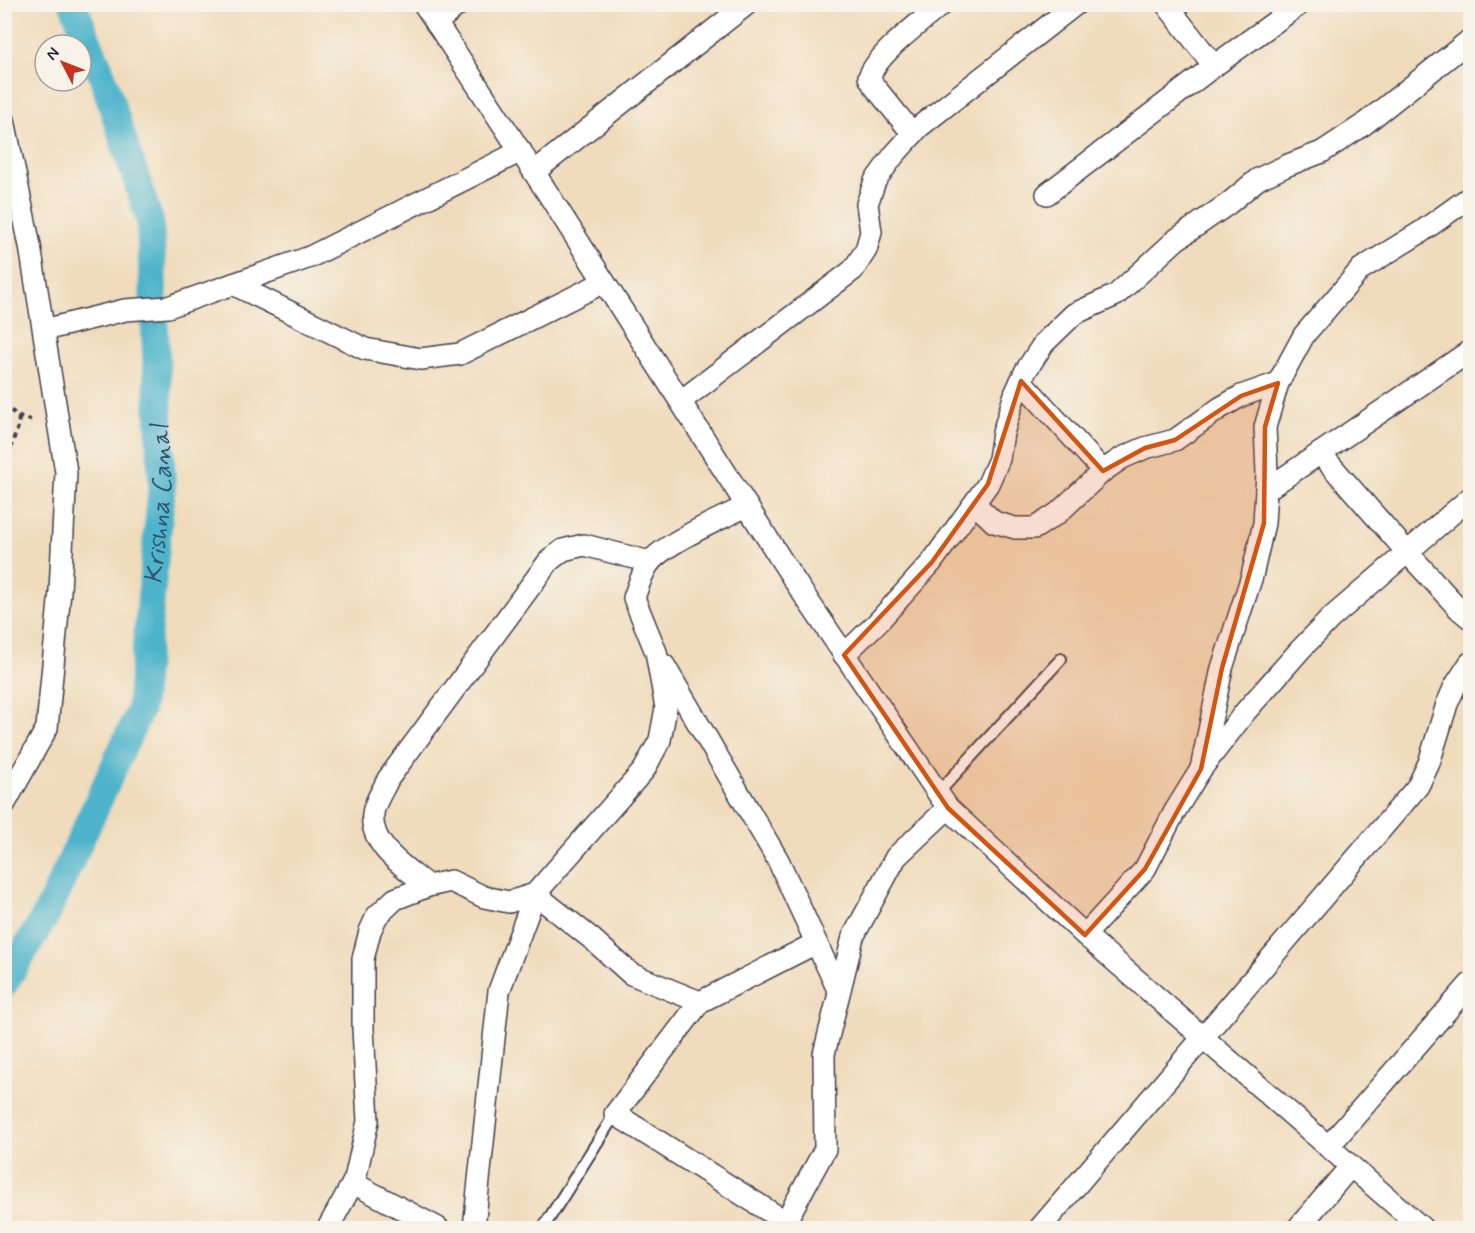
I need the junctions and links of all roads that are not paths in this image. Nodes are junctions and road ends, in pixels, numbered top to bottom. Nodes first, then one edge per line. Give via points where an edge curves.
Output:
1 (424, 4) edge
2 (459, 4) edge
3 (747, 4) edge
4 (942, 4) edge
5 (1076, 4) edge
6 (1166, 4) edge
7 (1300, 4) edge
8 (436, 23) junction
9 (1470, 40) edge
10 (1215, 66) junction
11 (4, 120) edge
12 (913, 134) junction
13 (521, 151) junction
14 (534, 172) junction
15 (1047, 194) dead end
16 (1470, 197) edge
17 (604, 282) junction
18 (233, 284) junction
19 (44, 330) junction
20 (1470, 351) edge
21 (1021, 381) junction
22 (1278, 383) junction
23 (681, 401) junction
24 (1320, 453) junction
25 (1103, 471) junction
26 (1266, 490) junction
27 (1470, 498) edge
28 (975, 504) junction
29 (747, 506) junction
30 (1407, 552) junction
31 (650, 562) junction
32 (1470, 618) edge
33 (656, 652) junction
34 (844, 655) junction
35 (1061, 659) dead end
36 (1470, 663) edge
37 (1201, 769) junction
38 (943, 801) junction
39 (4, 805) edge
40 (428, 886) junction
41 (535, 894) junction
42 (1085, 935) junction
43 (816, 943) junction
44 (1470, 984) edge
45 (839, 992) junction
46 (700, 1002) junction
47 (1203, 1038) junction
48 (615, 1114) junction
49 (1328, 1147) junction
50 (1350, 1167) junction
51 (353, 1183) junction
52 (784, 1225) edge
53 (328, 1228) edge
54 (438, 1228) edge
55 (474, 1228) edge
56 (543, 1228) edge
57 (1040, 1228) edge
58 (1298, 1228) edge
59 (1422, 1228) edge

1 - 8 street
2 - 8 street
3 - 14 street
4 - 12 street via 884,55 869,77
5 - 12 street
6 - 10 street
7 - 10 street
8 - 13 street
9 - 21 street via 1363,125 1322,152 1258,179 1177,239 1116,295 1074,314 1044,343
10 - 15 street
11 - 19 street
12 - 23 street via 875,181 867,204 871,232 854,270
13 - 14 street
13 - 18 street via 310,257
14 - 17 street
16 - 22 street via 1361,269 1304,335
17 - 18 street via 460,354 421,359 364,349
17 - 23 street
18 - 19 street via 168,307 125,310
19 - 39 street via 66,472 60,591 47,728
20 - 24 street
21 - 25 street
21 - 28 street via 1002,433 999,459
22 - 25 street via 1241,396 1175,440 1122,458
22 - 26 street via 1265,427
23 - 29 street
24 - 26 street
24 - 30 street
25 - 28 street via 1058,513 1035,528 994,522
26 - 37 street via 1264,523 1252,576 1222,668
27 - 30 street
28 - 34 street via 932,562
29 - 31 street via 678,541
29 - 34 street
30 - 32 street
30 - 37 street via 1300,650
31 - 33 street via 634,598
31 - 40 street via 584,545 563,550 549,561 388,779 373,812 374,832 388,853
33 - 41 street via 666,708 660,740 644,770
33 - 43 street via 778,860
34 - 38 street
35 - 38 lane
36 - 47 street via 1447,704 1418,786
37 - 42 street via 1174,811 1145,870
38 - 42 street
38 - 45 street via 896,857 853,937
40 - 41 street via 451,881 484,897 509,902
40 - 51 street via 395,899 377,916 370,931 363,959 368,1121
41 - 46 street via 631,974
41 - 55 street via 500,991
42 - 47 street
43 - 45 street
43 - 46 street
44 - 49 street
45 - 52 street via 824,1054 825,1149
46 - 48 street
47 - 49 street
47 - 57 street
48 - 52 street
48 - 56 lane
49 - 50 street
50 - 58 street
50 - 59 street
51 - 53 street
51 - 54 street

